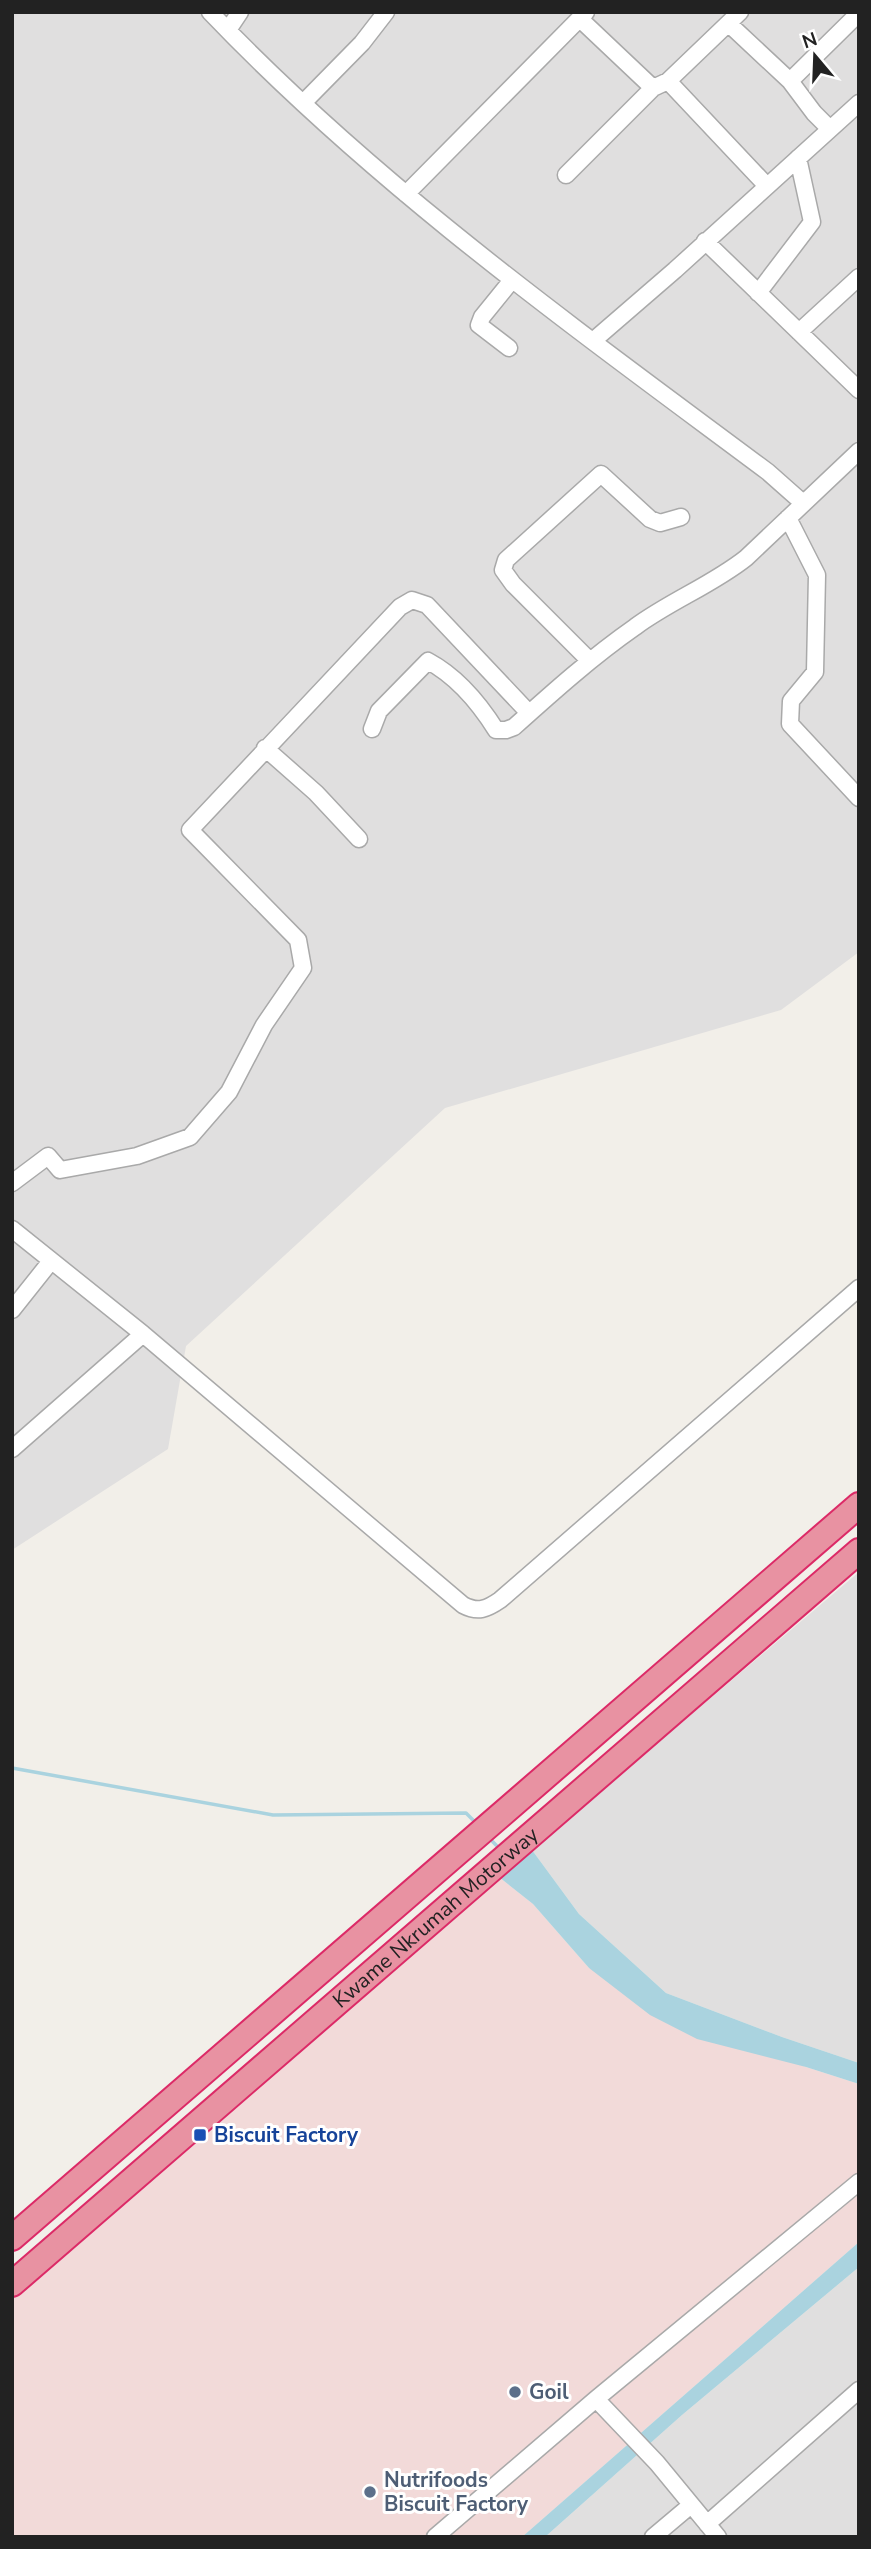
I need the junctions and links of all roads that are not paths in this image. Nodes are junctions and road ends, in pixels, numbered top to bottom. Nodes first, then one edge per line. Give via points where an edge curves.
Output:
1 (210, 12) edge
2 (240, 12) edge
3 (386, 12) edge
4 (859, 13) edge
5 (583, 15) edge
6 (734, 18) edge
7 (228, 30) junction
8 (790, 81) junction
9 (660, 85) junction
10 (303, 103) junction
11 (859, 103) edge
12 (830, 129) junction
13 (798, 158) junction
14 (566, 175) dead end
15 (767, 186) junction
16 (406, 194) junction
17 (705, 241) junction
18 (859, 276) edge
19 (512, 280) junction
20 (758, 293) junction
21 (799, 332) junction
22 (594, 340) junction
23 (509, 348) dead end
24 (859, 390) edge
25 (859, 451) edge
26 (803, 503) junction
27 (681, 517) dead end
28 (788, 518) junction
29 (590, 661) junction
30 (529, 713) junction
31 (372, 729) dead end
32 (265, 748) junction
33 (859, 799) edge
34 (359, 839) dead end
35 (12, 1183) edge
36 (12, 1229) edge
37 (51, 1261) junction
38 (859, 1288) edge
39 (12, 1310) edge
40 (143, 1334) junction
41 (12, 1449) edge
42 (859, 1505) edge
43 (859, 1551) edge
44 (859, 2182) edge
45 (12, 2238) edge
46 (12, 2284) edge
47 (858, 2391) edge
48 (596, 2399) junction
49 (691, 2505) junction
50 (707, 2524) junction
51 (435, 2537) edge
52 (653, 2537) edge
53 (718, 2537) edge

1 - 7 street
2 - 7 street
3 - 10 street
4 - 8 street
5 - 9 street
5 - 16 street
6 - 8 street
6 - 9 street
7 - 10 street
8 - 12 street
9 - 14 street
9 - 15 street
10 - 16 street
11 - 12 street
12 - 13 street
13 - 15 street
13 - 20 street via 812,222
15 - 17 street
16 - 19 street
17 - 20 street
17 - 22 street
18 - 21 street
19 - 22 street
19 - 23 street via 479,325
20 - 21 street
21 - 24 street
22 - 26 street
25 - 26 street
26 - 28 street
27 - 29 street via 660,523 650,519 601,474 506,560 503,570 513,584
28 - 29 street via 728,572 635,626
28 - 33 street via 817,575 815,671 791,701 790,723
29 - 30 street
30 - 31 street via 514,727 496,730 446,671 428,661 379,711
30 - 32 street via 427,605 412,600 400,607
32 - 34 street
32 - 35 street via 190,830 298,940 303,968 264,1025 229,1092 190,1137 137,1156 60,1170 48,1156
36 - 37 street
37 - 39 street
37 - 40 street
38 - 40 street via 500,1600 481,1610 463,1605
40 - 41 street
42 - 45 highway, Kwame Nkrumah Motorway
43 - 46 highway, Kwame Nkrumah Motorway
44 - 48 street
47 - 50 street
48 - 49 street
48 - 51 street
49 - 50 street
49 - 52 street
50 - 53 street

